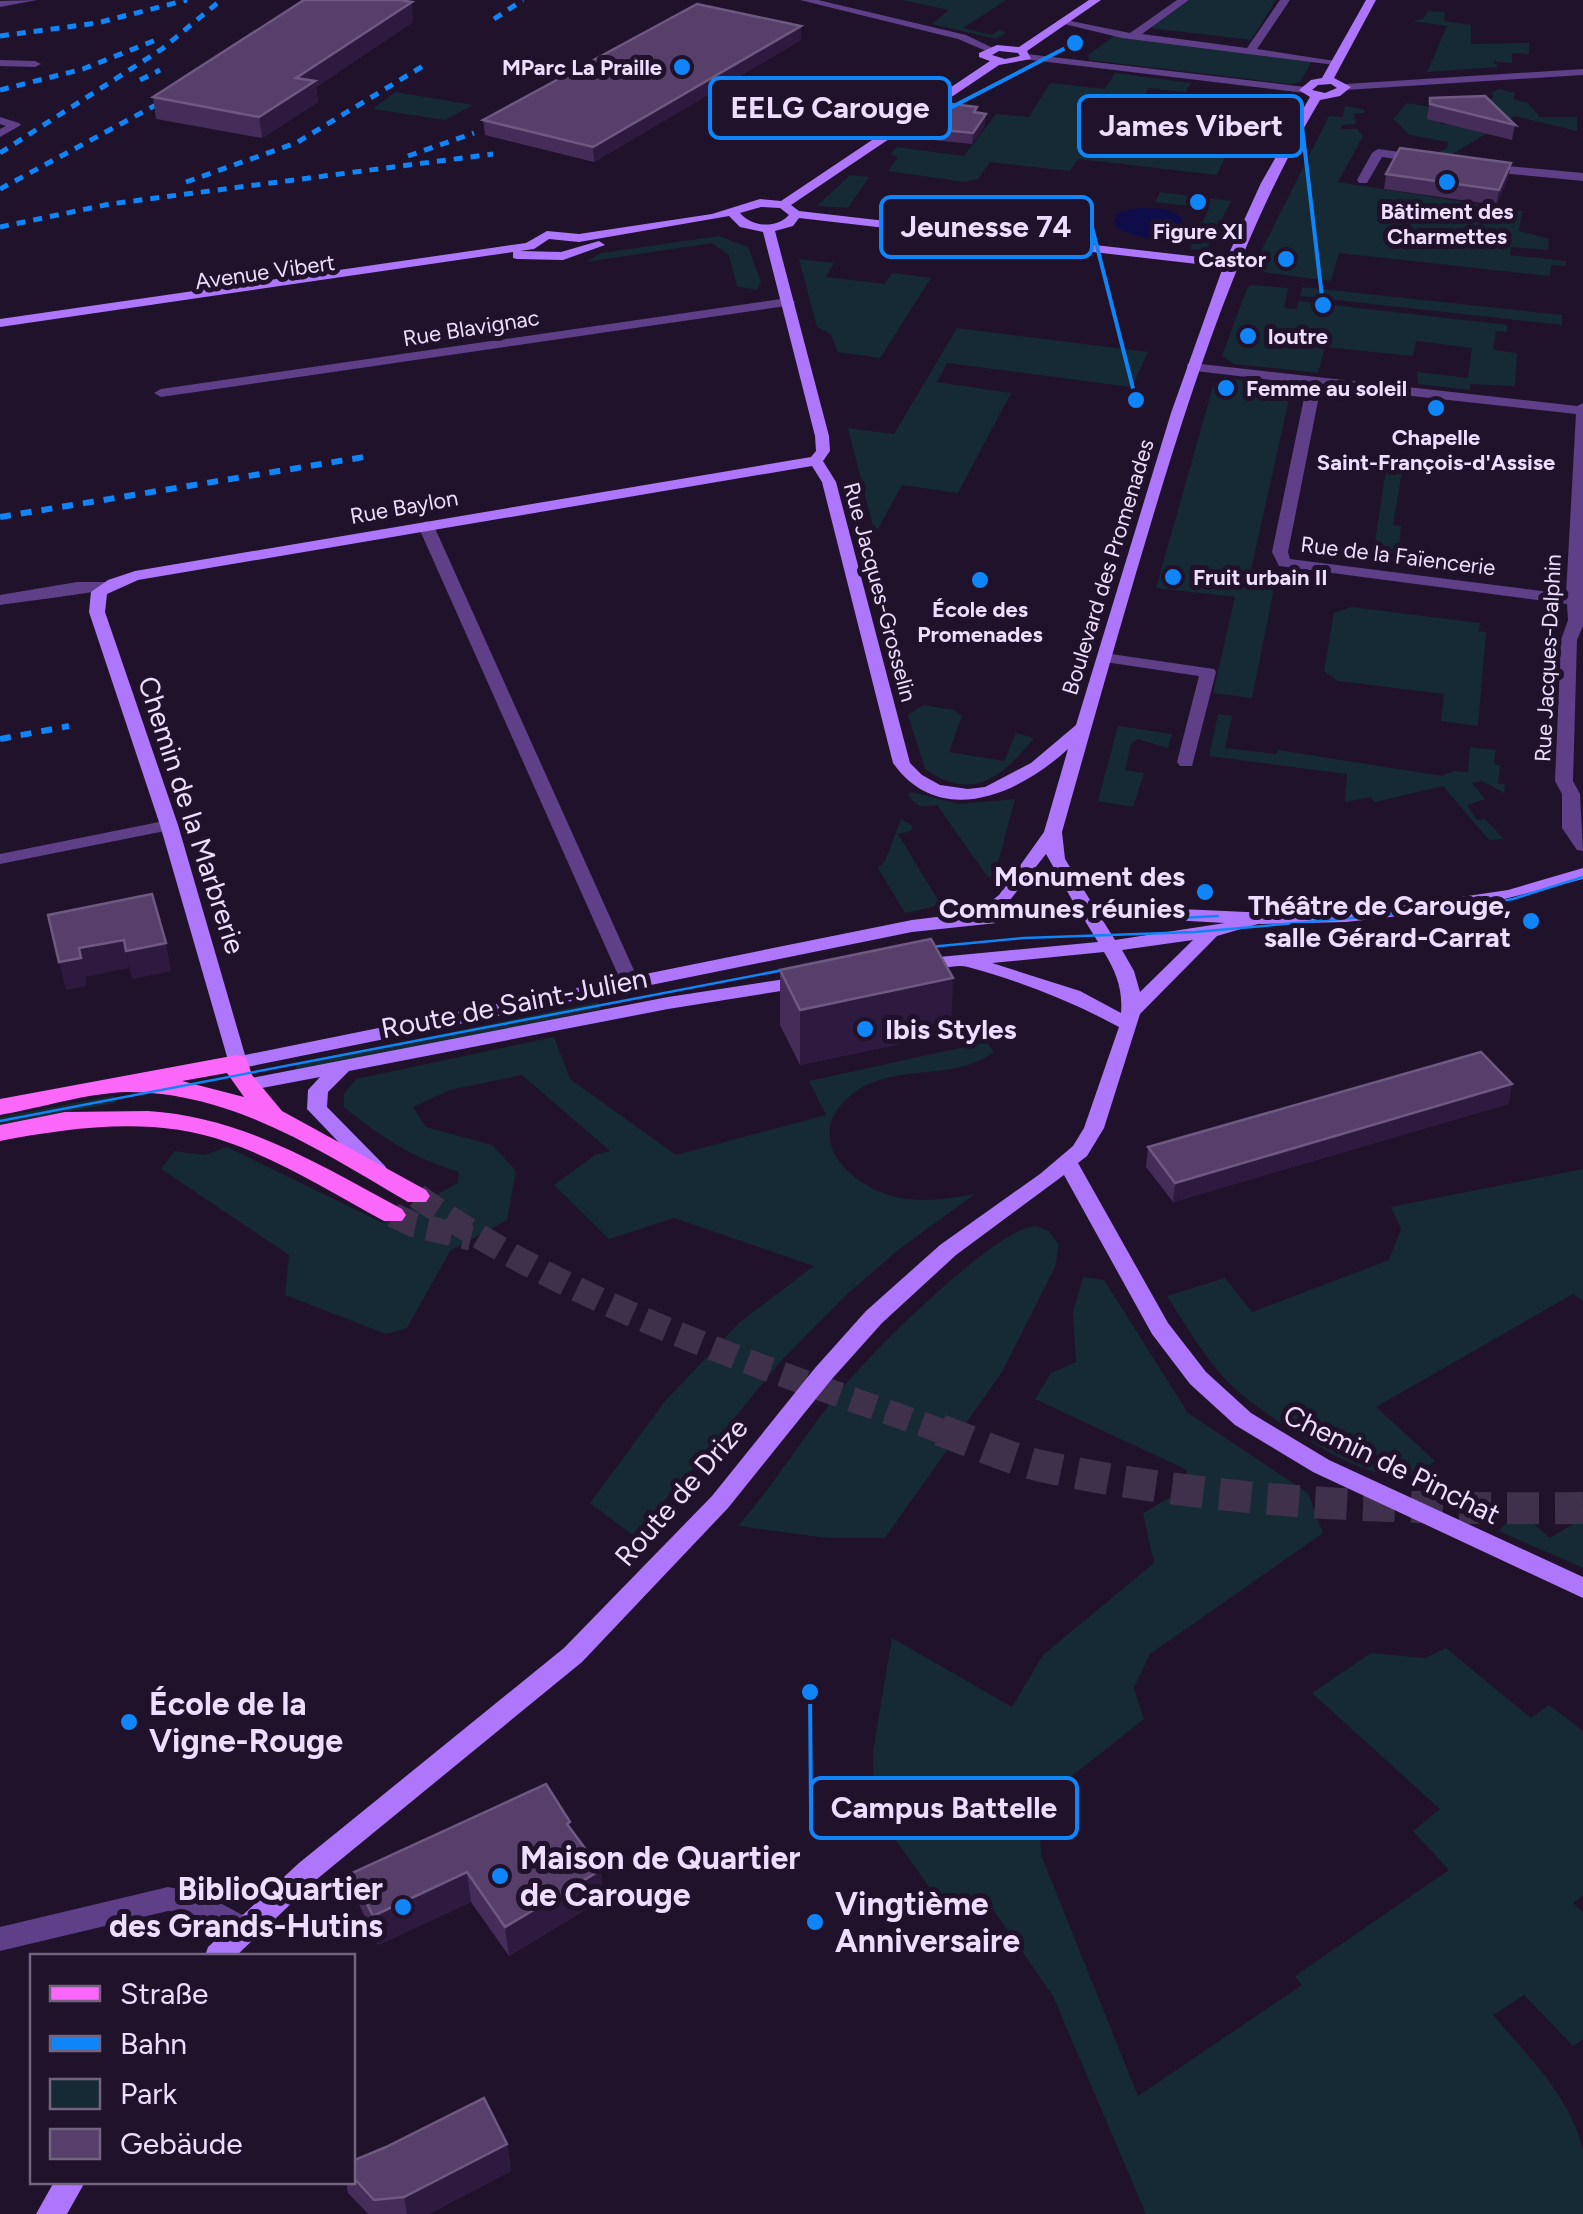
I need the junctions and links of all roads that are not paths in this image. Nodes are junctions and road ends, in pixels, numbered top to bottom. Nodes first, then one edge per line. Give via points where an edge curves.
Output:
1 (32, 0) edge
2 (806, 0) edge
3 (1096, 0) edge
4 (1184, 0) edge
5 (1286, 0) edge
6 (1371, 0) edge
7 (0, 4) edge
8 (1061, 22) junction
9 (1134, 36) junction
10 (990, 49) junction
11 (1250, 49) junction
12 (1024, 54) junction
13 (996, 62) junction
14 (1335, 62) junction
15 (0, 63) edge
16 (35, 64) dead end
17 (1583, 72) edge
18 (1327, 80) junction
19 (1345, 87) junction
20 (1310, 93) junction
21 (0, 120) edge
22 (0, 134) edge
23 (1434, 161) edge
24 (1468, 165) edge
25 (1583, 177) edge
26 (1363, 180) dead end
27 (783, 205) junction
28 (794, 218) junction
29 (737, 219) junction
30 (768, 228) junction
31 (581, 242) junction
32 (532, 249) junction
33 (1226, 269) junction
34 (780, 277) junction
35 (788, 302) junction
36 (750, 306) junction
37 (0, 322) edge
38 (0, 331) edge
39 (1192, 366) junction
40 (1314, 381) junction
41 (161, 394) dead end
42 (1583, 410) edge
43 (816, 462) junction
44 (426, 526) junction
45 (1580, 570) edge
46 (105, 588) junction
47 (0, 600) edge
48 (1574, 600) junction
49 (1104, 658) junction
50 (1083, 726) junction
51 (1186, 762) dead end
52 (169, 826) junction
53 (1054, 832) junction
54 (1583, 846) edge
55 (0, 859) edge
56 (1583, 873) edge
57 (1087, 910) junction
58 (984, 916) junction
59 (1267, 919) junction
60 (1210, 934) junction
61 (1110, 946) junction
62 (954, 961) junction
63 (902, 967) edge
64 (830, 978) edge
65 (632, 986) junction
66 (1130, 1019) junction
67 (345, 1068) junction
68 (124, 1084) junction
69 (234, 1084) junction
70 (0, 1108) edge
71 (50, 1124) junction
72 (0, 1133) edge
73 (253, 1143) junction
74 (1068, 1164) junction
75 (383, 1176) junction
76 (417, 1196) tunnel mouth
77 (393, 1215) tunnel mouth
78 (1583, 1588) edge
79 (244, 1929) junction
80 (0, 1939) edge
81 (220, 1954) edge
82 (69, 2184) edge
83 (51, 2214) edge

1 - 7 street
2 - 10 street
3 - 8 main road
4 - 9 street
5 - 11 street
6 - 14 main road
8 - 9 street
8 - 12 main road
9 - 11 street
10 - 12 main road
10 - 13 main road via 982,56
11 - 14 street
12 - 13 main road via 1019,62
12 - 20 street
13 - 27 main road
14 - 18 main road
15 - 16 street
17 - 19 street
18 - 19 main road
18 - 20 main road via 1315,82
19 - 20 main road via 1335,94
20 - 33 main road, Boulevard des Promenades
21 - 22 street via 15,125
23 - 26 street via 1378,153
24 - 25 street
27 - 28 main road
27 - 29 main road, Avenue Vibert via 752,204
28 - 30 main road
28 - 33 main road
29 - 30 main road
29 - 31 main road, Avenue Vibert
30 - 34 main road, Rue Jacques-Grosselin
31 - 32 main road, Avenue Vibert via 562,256
31 - 32 main road, Avenue Vibert via 548,235
32 - 37 main road, Avenue Vibert
32 - 38 main road, Avenue Vibert
33 - 39 main road, Boulevard des Promenades
34 - 35 main road, Rue Jacques-Grosselin
34 - 36 street
35 - 36 street, Rue Blavignac
35 - 43 main road, Rue Jacques-Grosselin via 822,436
36 - 41 street, Rue Blavignac
39 - 40 street
39 - 49 main road, Boulevard des Promenades
40 - 42 street
40 - 48 street, Rue de la Faïencerie via 1280,552 1284,564
42 - 45 street, Rue Jacques-Dalphin
43 - 44 main road, Rue Baylon
43 - 50 main road, Rue Jacques-Grosselin via 834,498 902,763 916,779 954,794 1012,786
44 - 46 main road, Rue Baylon via 135,576
44 - 65 street
45 - 48 street, Rue Jacques-Dalphin
46 - 47 street, Rue Baylon
46 - 52 main road, Chemin de la Marbrerie via 96,612
48 - 54 street, Rue Jacques-Dalphin via 1564,781 1571,794 1571,828
49 - 50 main road, Boulevard des Promenades
49 - 51 street via 1208,672
50 - 53 main road, Boulevard des Promenades
52 - 55 street
52 - 69 main road, Chemin de la Marbrerie
53 - 57 main road via 1053,852
53 - 58 main road via 1005,899
56 - 59 main road via 1452,906
57 - 58 main road, Route de Saint-Julien
57 - 59 main road, Route de Saint-Julien
57 - 61 main road
58 - 65 main road, Route de Saint-Julien
59 - 60 main road
60 - 61 main road
60 - 66 main road
61 - 62 main road
61 - 66 main road via 1129,978
62 - 63 main road
62 - 66 main road via 1003,970
64 - 67 main road, Route de Saint-Julien
65 - 69 main road, Route de Saint-Julien
66 - 74 main road, Route de Drize via 1094,1128
67 - 69 main road, Route de Saint-Julien
67 - 75 main road via 324,1080 317,1110
68 - 69 main road
68 - 69 main road, Route de Saint-Julien
68 - 70 main road, Route de Saint-Julien
69 - 71 main road, Route de Saint-Julien
69 - 73 main road via 230,1115
69 - 75 main road
71 - 72 main road, Route de Saint-Julien
71 - 73 main road via 163,1120
73 - 77 main road
74 - 78 main road, Chemin de Pinchat via 1147,1307 1221,1401 1331,1471
74 - 79 main road, Route de Drize via 948,1250 874,1318 720,1502 573,1655
75 - 76 main road
79 - 80 street via 194,1902 168,1899
79 - 81 main road, Route de Drize
82 - 83 main road

